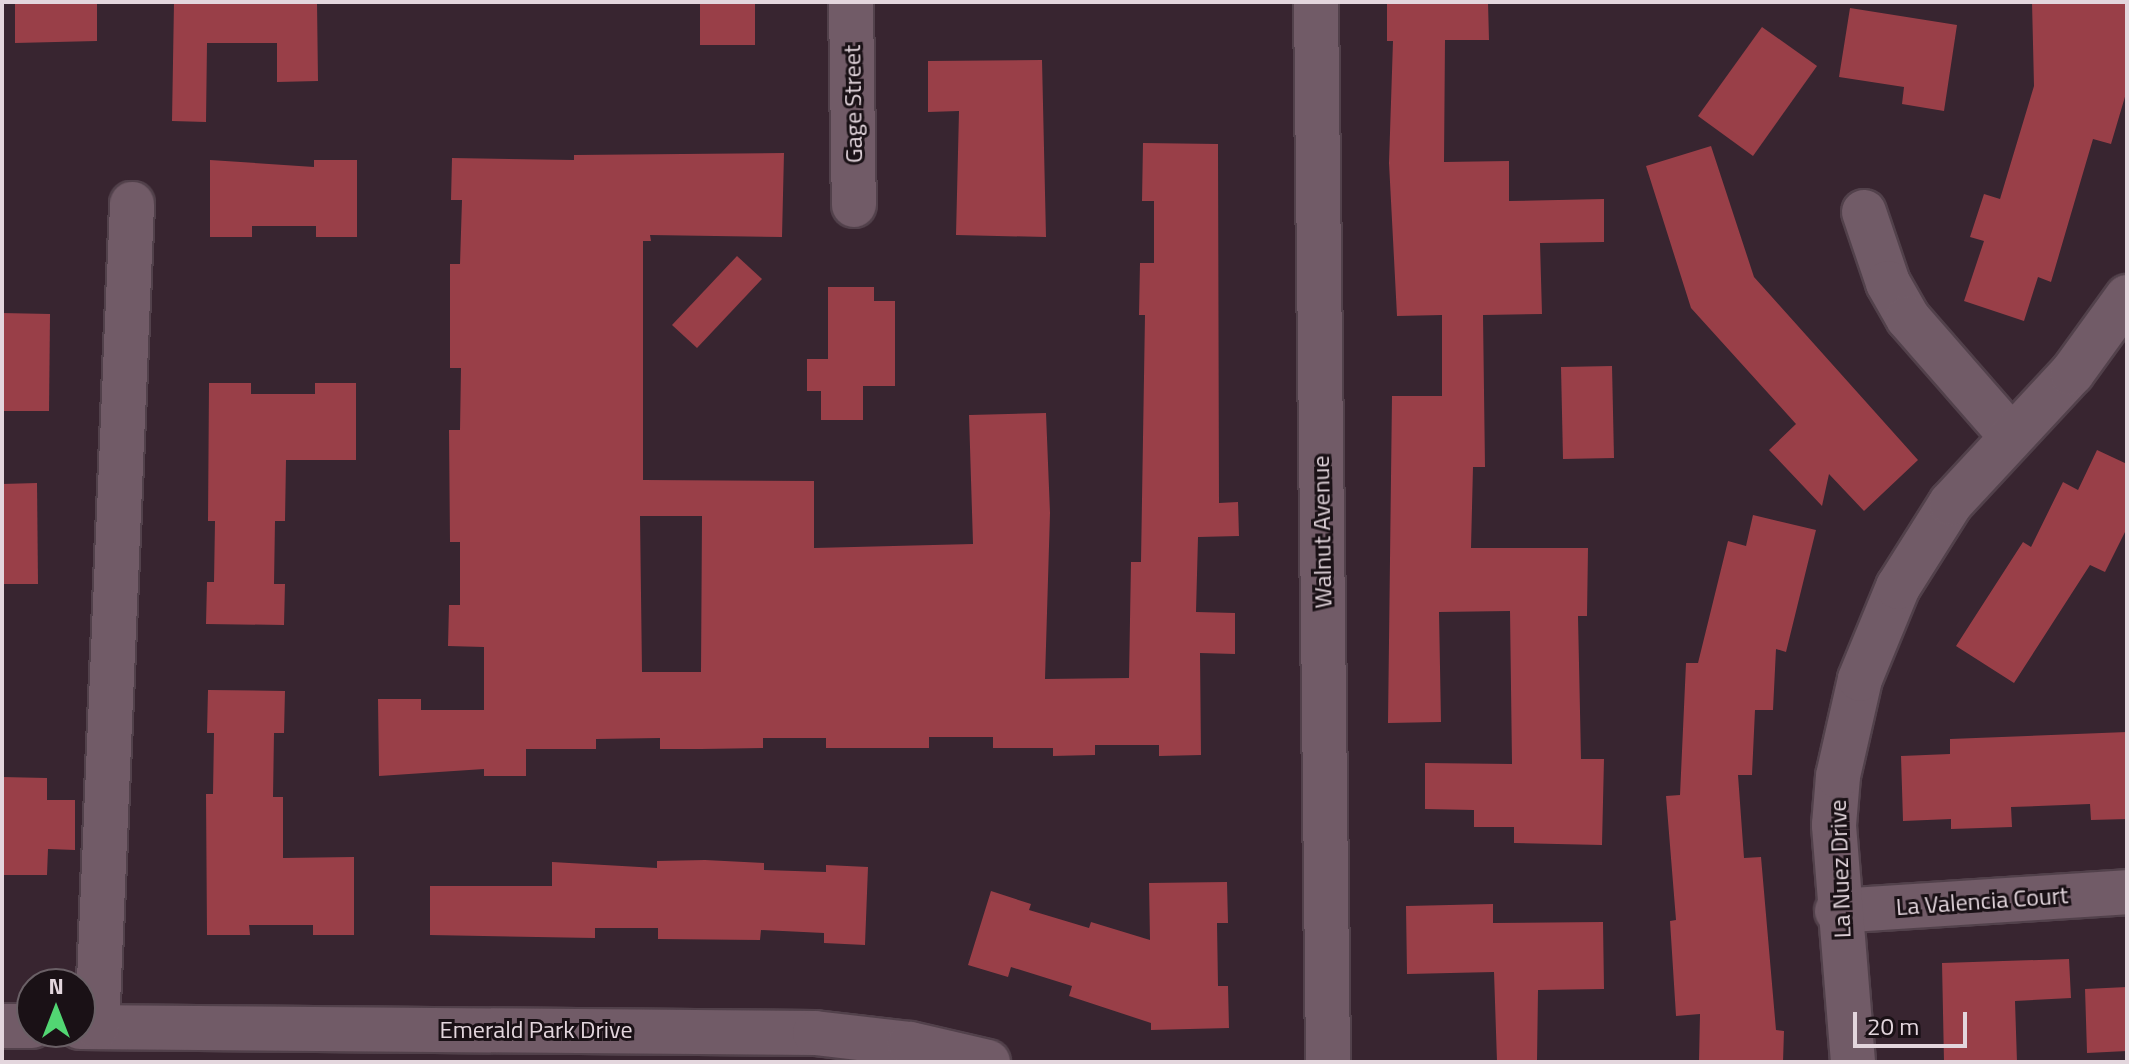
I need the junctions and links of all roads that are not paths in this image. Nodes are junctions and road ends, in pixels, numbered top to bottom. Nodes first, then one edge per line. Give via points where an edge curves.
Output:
1 (851, 2) edge
2 (1316, 2) edge
3 (132, 204) dead end
4 (854, 205) dead end
5 (1864, 212) dead end
6 (2127, 297) edge
7 (2011, 436) junction
8 (2127, 892) edge
9 (1837, 911) junction
10 (92, 968) edge
11 (96, 1027) edge
12 (988, 1062) edge
13 (1328, 1062) edge
14 (1853, 1062) edge

1 - 4 street, Gage Street
2 - 13 street, Walnut Avenue
3 - 10 street
5 - 7 street via 1888,283 1908,318
6 - 7 street, La Nuez Drive via 2072,373
7 - 9 street, La Nuez Drive via 1958,493 1923,544 1872,644 1838,776
8 - 9 street, La Valencia Court
9 - 14 street, La Nuez Drive
11 - 12 street, Emerald Park Drive via 801,1033 910,1044

